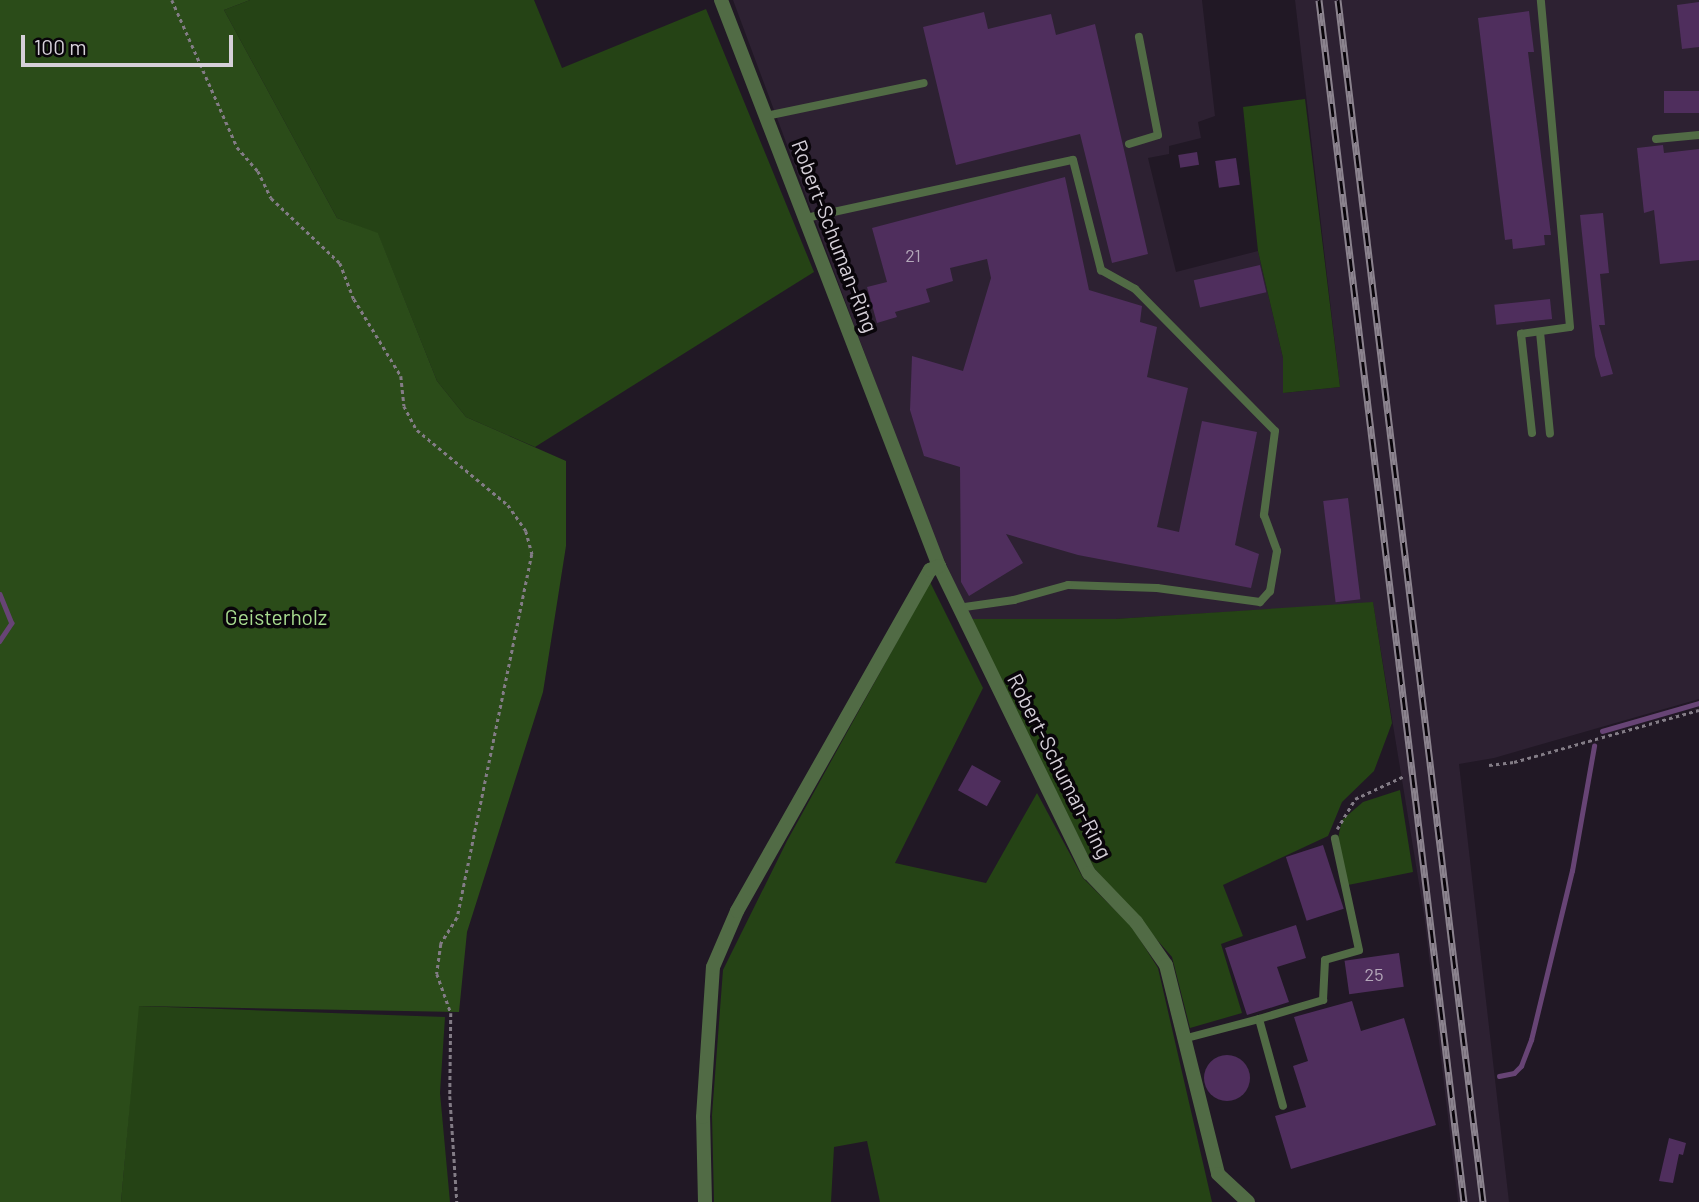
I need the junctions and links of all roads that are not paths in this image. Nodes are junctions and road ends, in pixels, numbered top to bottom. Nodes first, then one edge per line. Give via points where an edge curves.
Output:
1 (721, 0) edge
2 (1541, 0) edge
3 (1139, 37) dead end
4 (923, 83) dead end
5 (766, 116) junction
6 (1699, 135) edge
7 (1656, 139) dead end
8 (1129, 144) dead end
9 (806, 218) junction
10 (1540, 332) junction
11 (1532, 433) dead end
12 (1550, 434) dead end
13 (939, 566) junction
14 (958, 608) junction
15 (1335, 839) road end
16 (1259, 1019) junction
17 (1183, 1039) junction
18 (1283, 1106) dead end
19 (705, 1202) edge
20 (1248, 1202) edge

1 - 5 street, Robert-Schuman-Ring
2 - 10 lane via 1570,327
3 - 8 lane via 1158,135
4 - 5 lane
5 - 9 street, Robert-Schuman-Ring
6 - 7 lane
9 - 13 street, Robert-Schuman-Ring
9 - 14 lane via 1073,160 1101,270 1135,289 1275,431 1265,515 1277,551 1270,592 1260,603 1157,588 1068,585 1014,600
10 - 11 lane via 1521,334
10 - 12 lane
13 - 14 street, Robert-Schuman-Ring
13 - 19 street via 930,570 744,899 713,967 703,1117
14 - 17 street, Robert-Schuman-Ring via 1089,873 1136,922 1166,965
15 - 16 lane via 1359,950 1325,960 1323,1000
16 - 17 lane
16 - 18 lane
17 - 20 street, Robert-Schuman-Ring via 1218,1174

